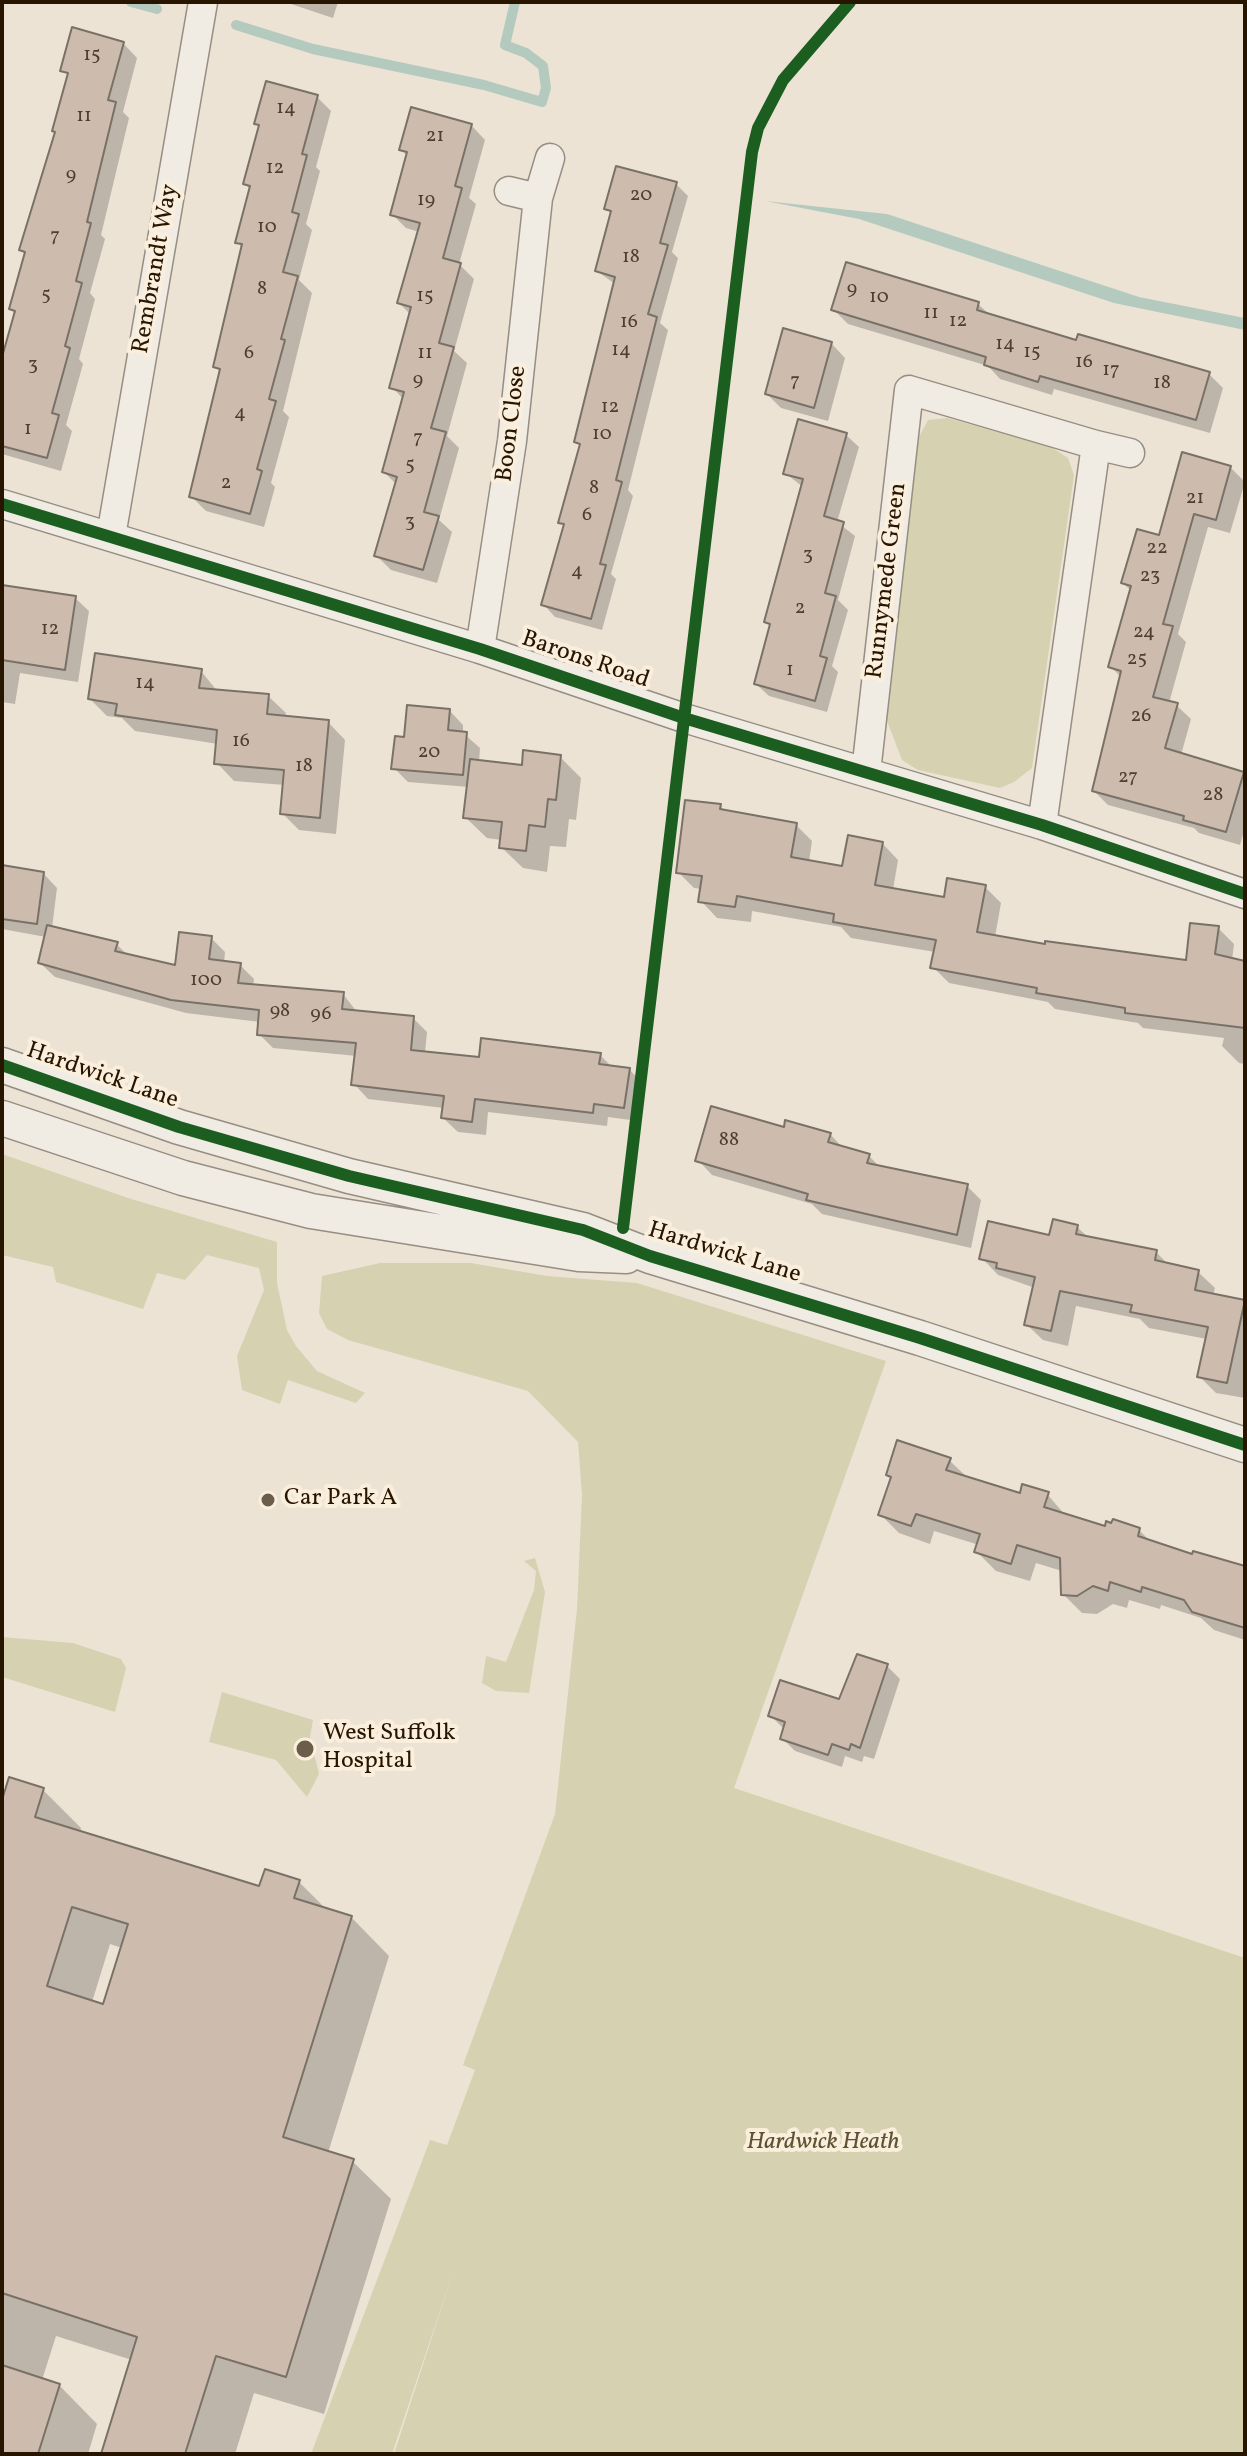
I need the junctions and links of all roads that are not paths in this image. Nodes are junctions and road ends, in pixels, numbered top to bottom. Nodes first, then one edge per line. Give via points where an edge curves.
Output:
1 (203, 2) edge
2 (550, 158) dead end
3 (509, 191) dead end
4 (538, 198) junction
5 (1096, 445) junction
6 (1130, 453) dead end
7 (2, 504) edge
8 (111, 536) junction
9 (480, 649) junction
10 (866, 772) junction
11 (1042, 825) junction
12 (1245, 894) edge
13 (2, 1065) edge
14 (2, 1118) edge
15 (650, 1256) junction
16 (1245, 1445) edge

1 - 8 street, Rembrandt Way
2 - 4 street, Boon Close
3 - 4 street
4 - 9 street, Boon Close via 512,441
5 - 6 street, Runnymede Green
5 - 10 street, Runnymede Green via 898,385
5 - 11 street
7 - 8 street, Barons Road
8 - 9 street, Barons Road
9 - 10 street, Barons Road
10 - 11 street, Barons Road
11 - 12 street, Barons Road
13 - 15 street, Hardwick Lane via 179,1127 349,1176 583,1230
14 - 15 street, Hardwick Lane via 183,1178 311,1211 579,1254
15 - 16 street, Hardwick Lane

